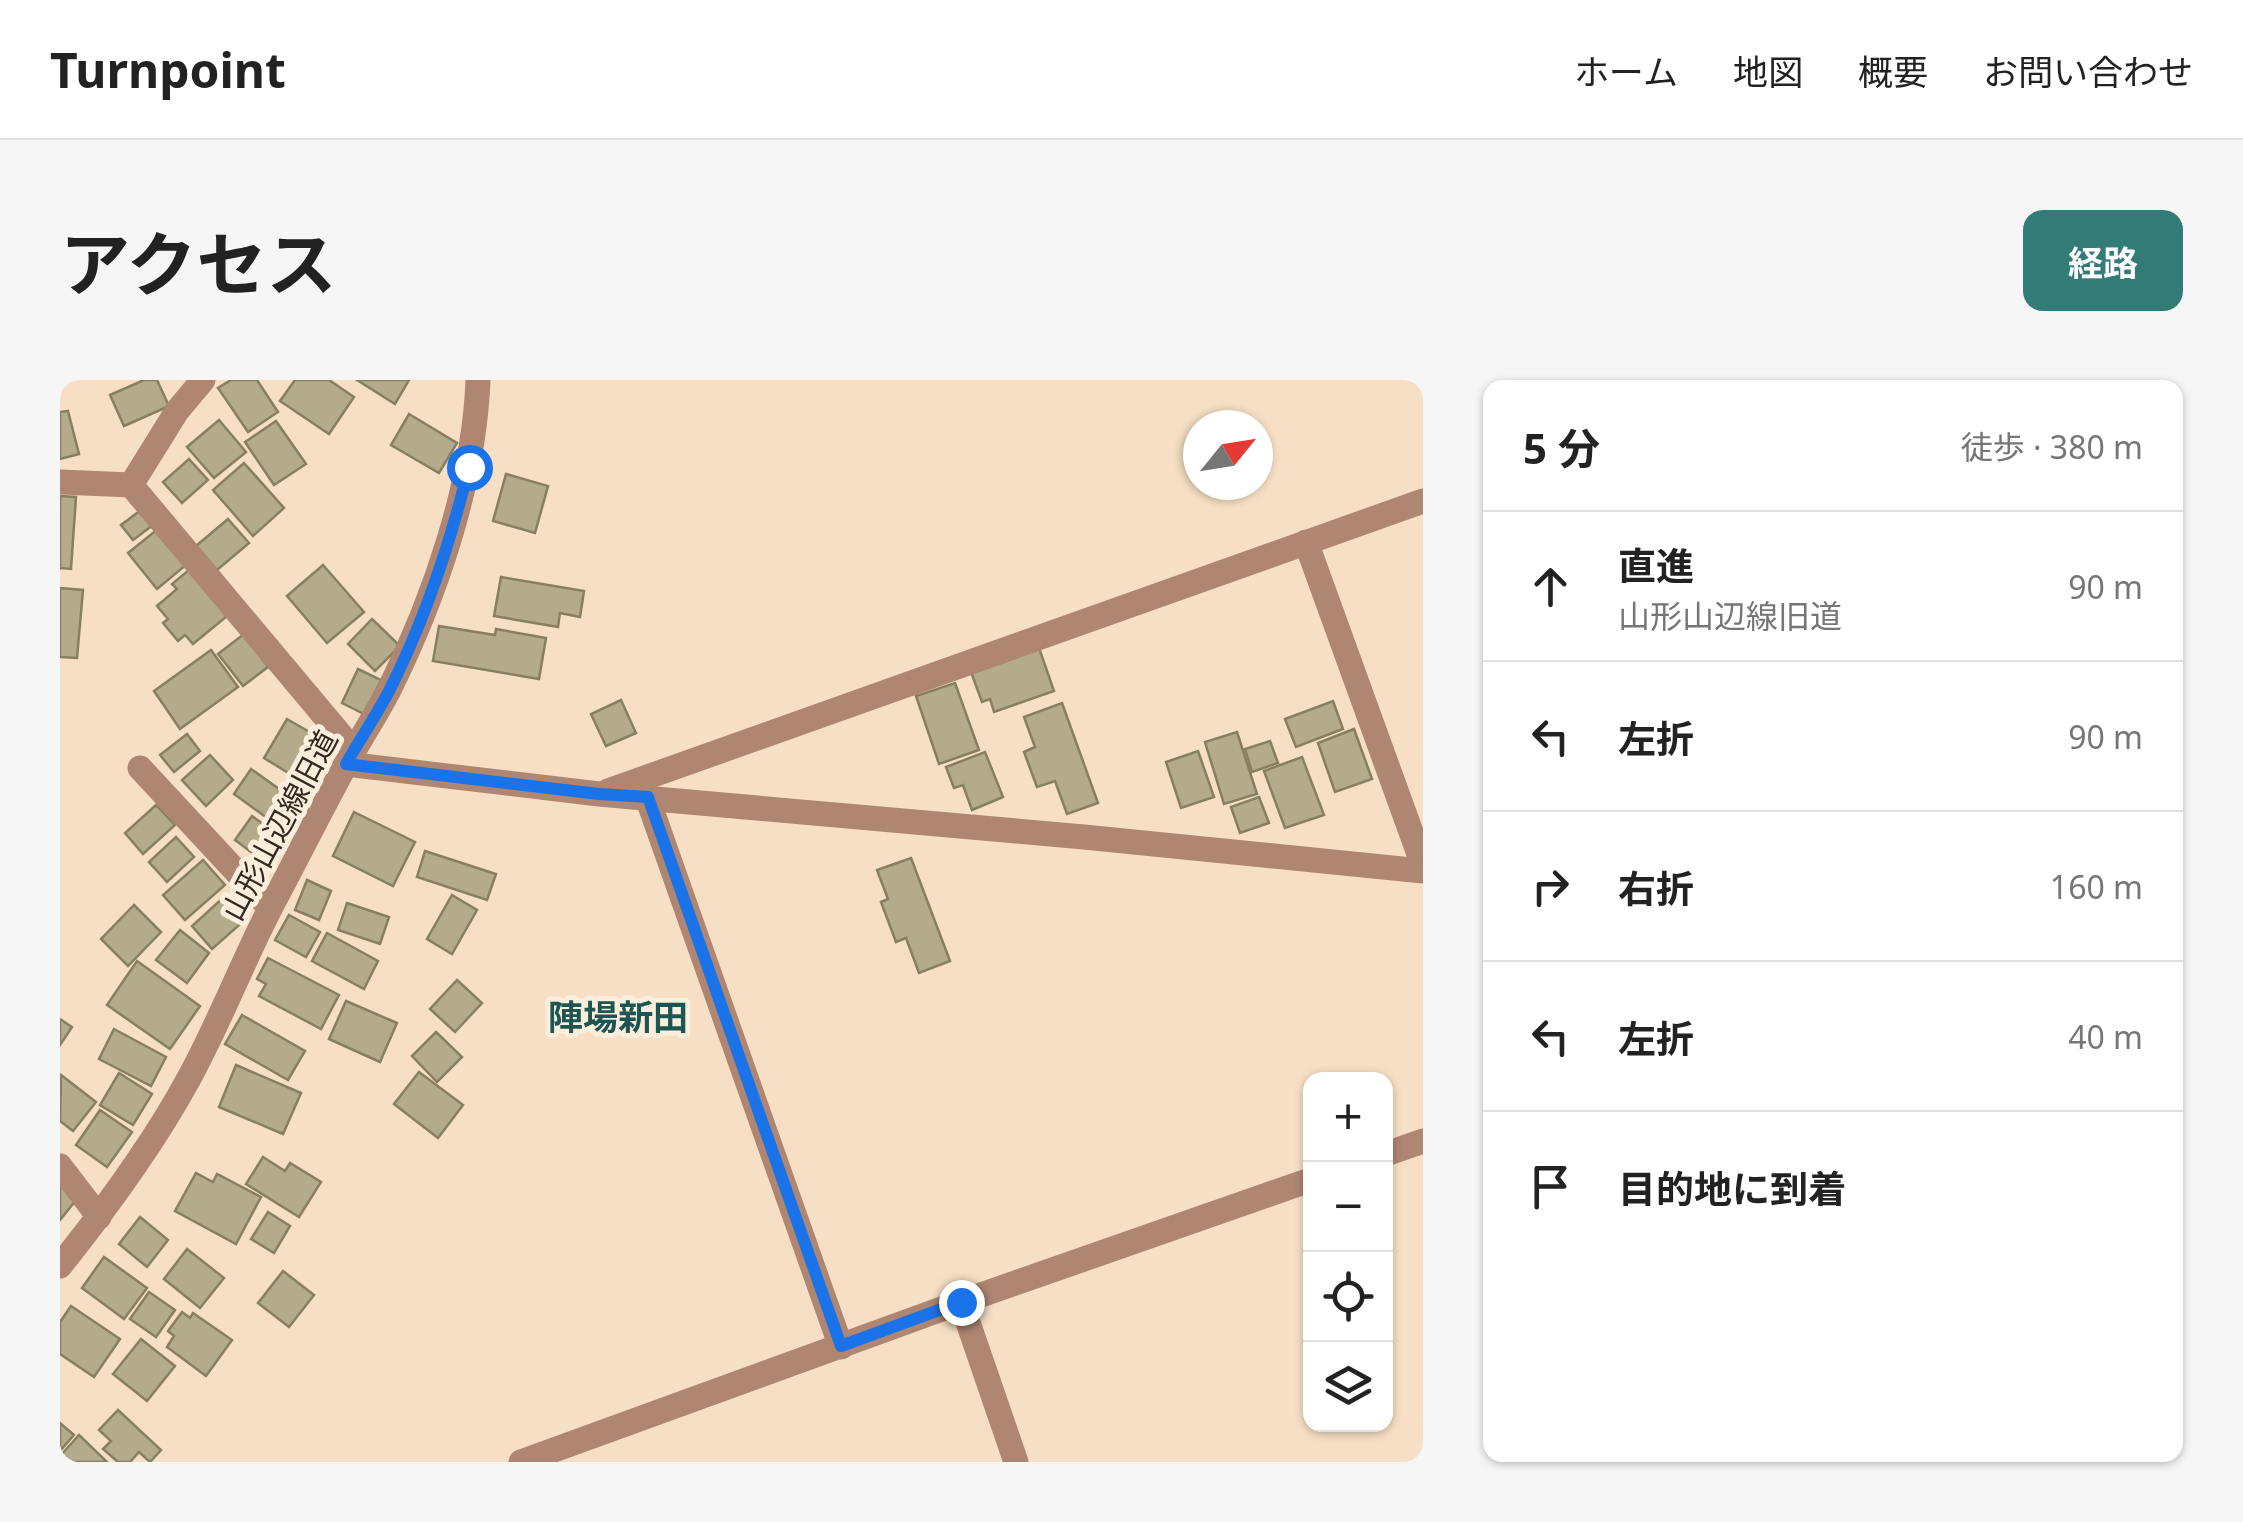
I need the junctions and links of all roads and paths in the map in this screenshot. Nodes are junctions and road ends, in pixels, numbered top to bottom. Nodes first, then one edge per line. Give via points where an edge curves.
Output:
1 (203, 380) edge
2 (478, 380) edge
3 (60, 482) edge
4 (131, 485) junction
5 (1423, 500) edge
6 (1306, 542) junction
7 (350, 757) junction
8 (140, 768) dead end
9 (599, 794) junction
10 (648, 797) junction
11 (1423, 868) edge
12 (270, 908) junction
13 (1423, 1141) edge
14 (1393, 1152) edge
15 (60, 1166) edge
16 (1303, 1182) edge
17 (100, 1217) junction
18 (60, 1266) edge
19 (961, 1302) junction
20 (841, 1346) junction
21 (521, 1462) edge
22 (1016, 1462) edge

1 - 4 street
2 - 7 street, 山形山辺線旧道 via 455,523 416,631
3 - 4 street
4 - 7 street
5 - 6 street
6 - 9 street
6 - 11 street
7 - 9 street
7 - 12 street, 山形山辺線旧道
8 - 12 street
9 - 10 street
10 - 11 street
10 - 20 street
12 - 17 street, 山形山辺線旧道 via 189,1079
13 - 14 street
15 - 17 street
16 - 19 street
17 - 18 street, 山形山辺線旧道
19 - 20 street
19 - 22 street
20 - 21 street

